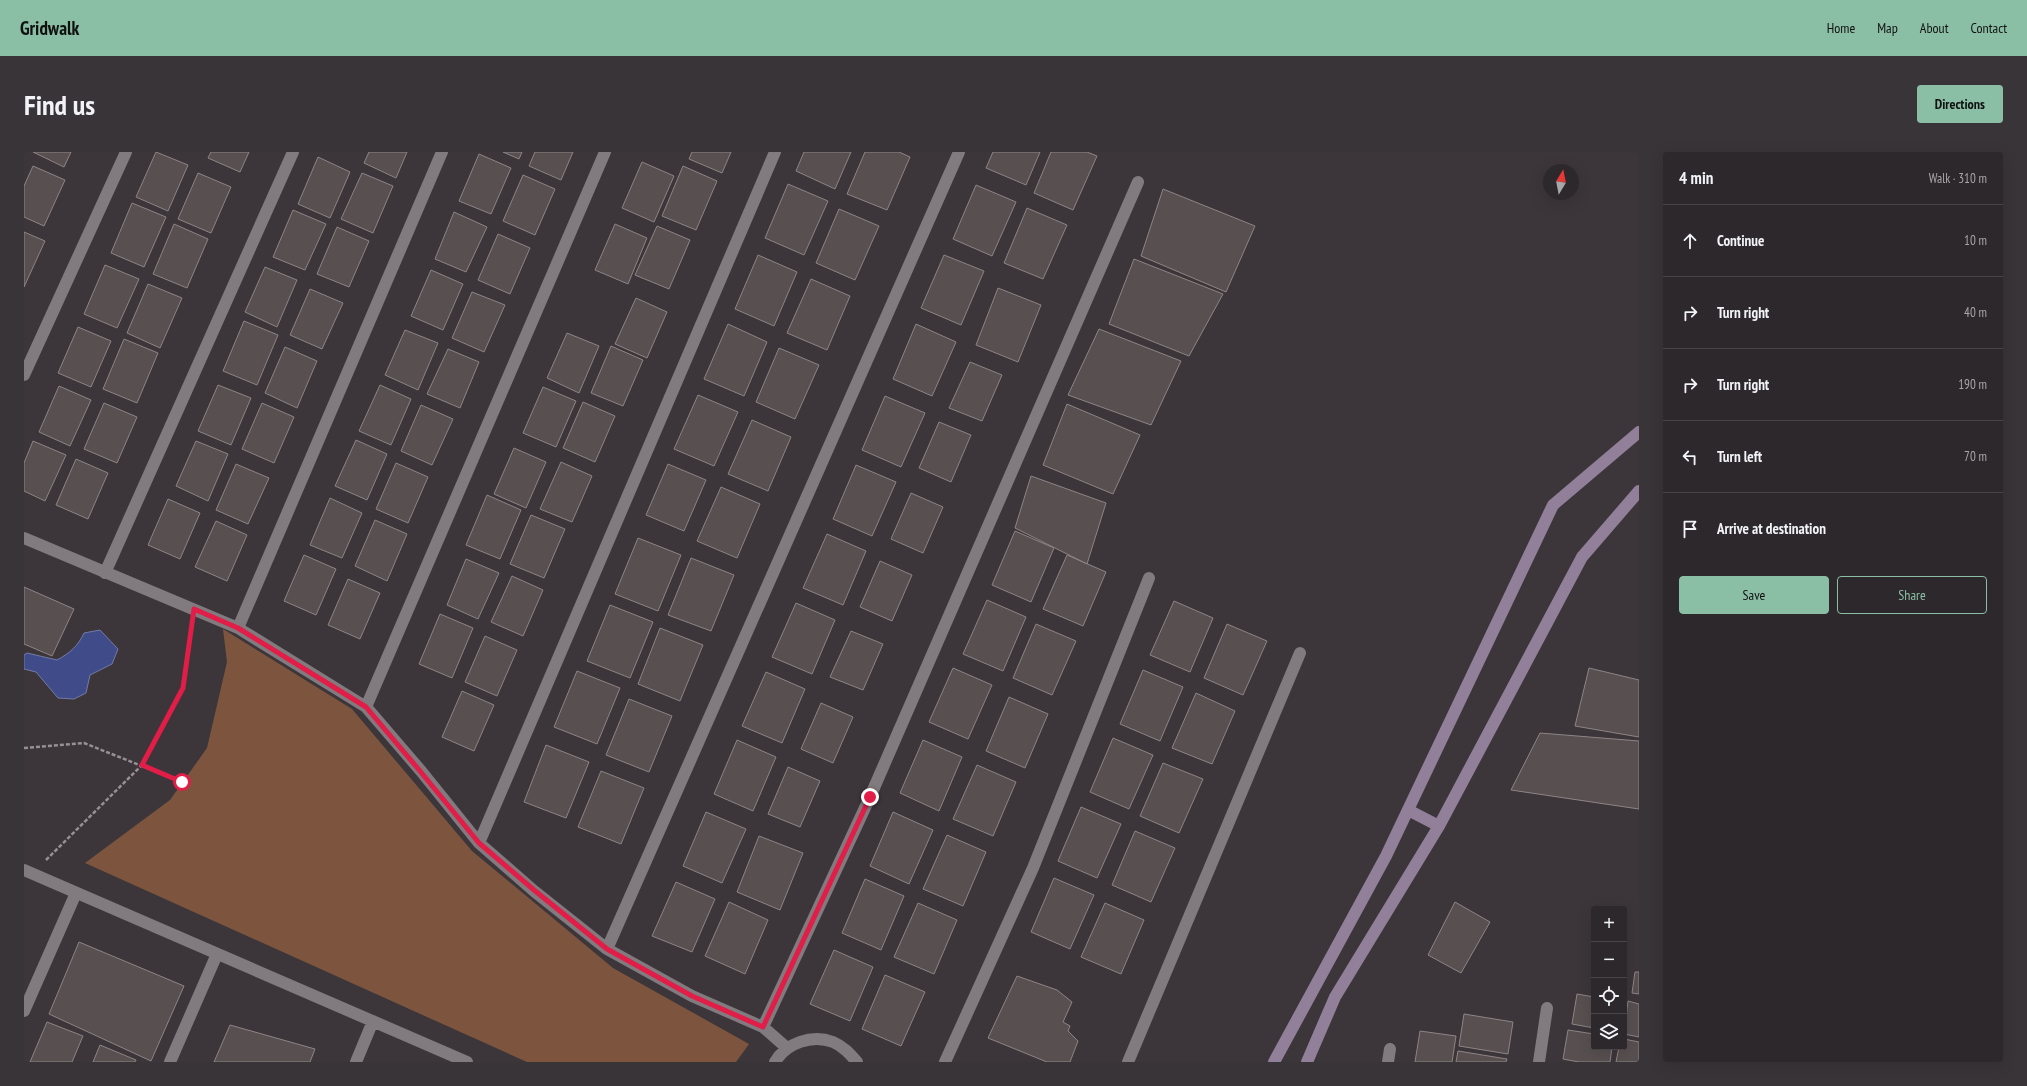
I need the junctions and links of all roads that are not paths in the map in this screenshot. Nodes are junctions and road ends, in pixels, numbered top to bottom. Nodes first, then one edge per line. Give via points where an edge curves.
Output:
1 (126, 152) edge
2 (293, 152) edge
3 (442, 152) edge
4 (605, 152) edge
5 (775, 152) edge
6 (959, 152) edge
7 (1138, 182) dead end
8 (24, 375) edge
9 (1639, 432) edge
10 (1639, 491) edge
11 (24, 538) edge
12 (105, 573) junction
13 (1149, 578) dead end
14 (238, 628) junction
15 (1300, 653) dead end
16 (366, 707) junction
17 (1408, 810) junction
18 (1439, 826) junction
19 (479, 843) junction
20 (28, 872) edge
21 (76, 893) junction
22 (607, 949) junction
23 (217, 954) junction
24 (1548, 1008) dead end
25 (24, 1011) edge
26 (373, 1021) junction
27 (763, 1027) junction
28 (787, 1048) junction
29 (1390, 1049) dead end
30 (170, 1062) edge
31 (356, 1062) edge
32 (467, 1062) edge
33 (775, 1062) edge
34 (857, 1062) edge
35 (945, 1062) edge
36 (1128, 1062) edge
37 (1274, 1062) edge
38 (1307, 1062) edge
39 (1388, 1062) edge
40 (1539, 1062) edge

1 - 8 street
2 - 12 street
3 - 14 street
4 - 16 street
5 - 19 street
6 - 22 street
7 - 27 street via 870,797
9 - 17 street via 1553,505
10 - 18 street via 1582,557
11 - 12 street
12 - 14 street
13 - 35 street via 1033,868
14 - 16 street
15 - 36 street
16 - 19 street
17 - 18 street
17 - 37 street via 1386,856
18 - 38 street via 1335,997
19 - 22 street
20 - 21 street
21 - 23 street
21 - 25 street
22 - 27 street via 692,996
23 - 26 street
23 - 30 street
24 - 40 street
26 - 31 street
26 - 32 street
27 - 28 street
28 - 33 street
28 - 34 street via 801,1041 817,1039 833,1042 846,1050
29 - 39 street

